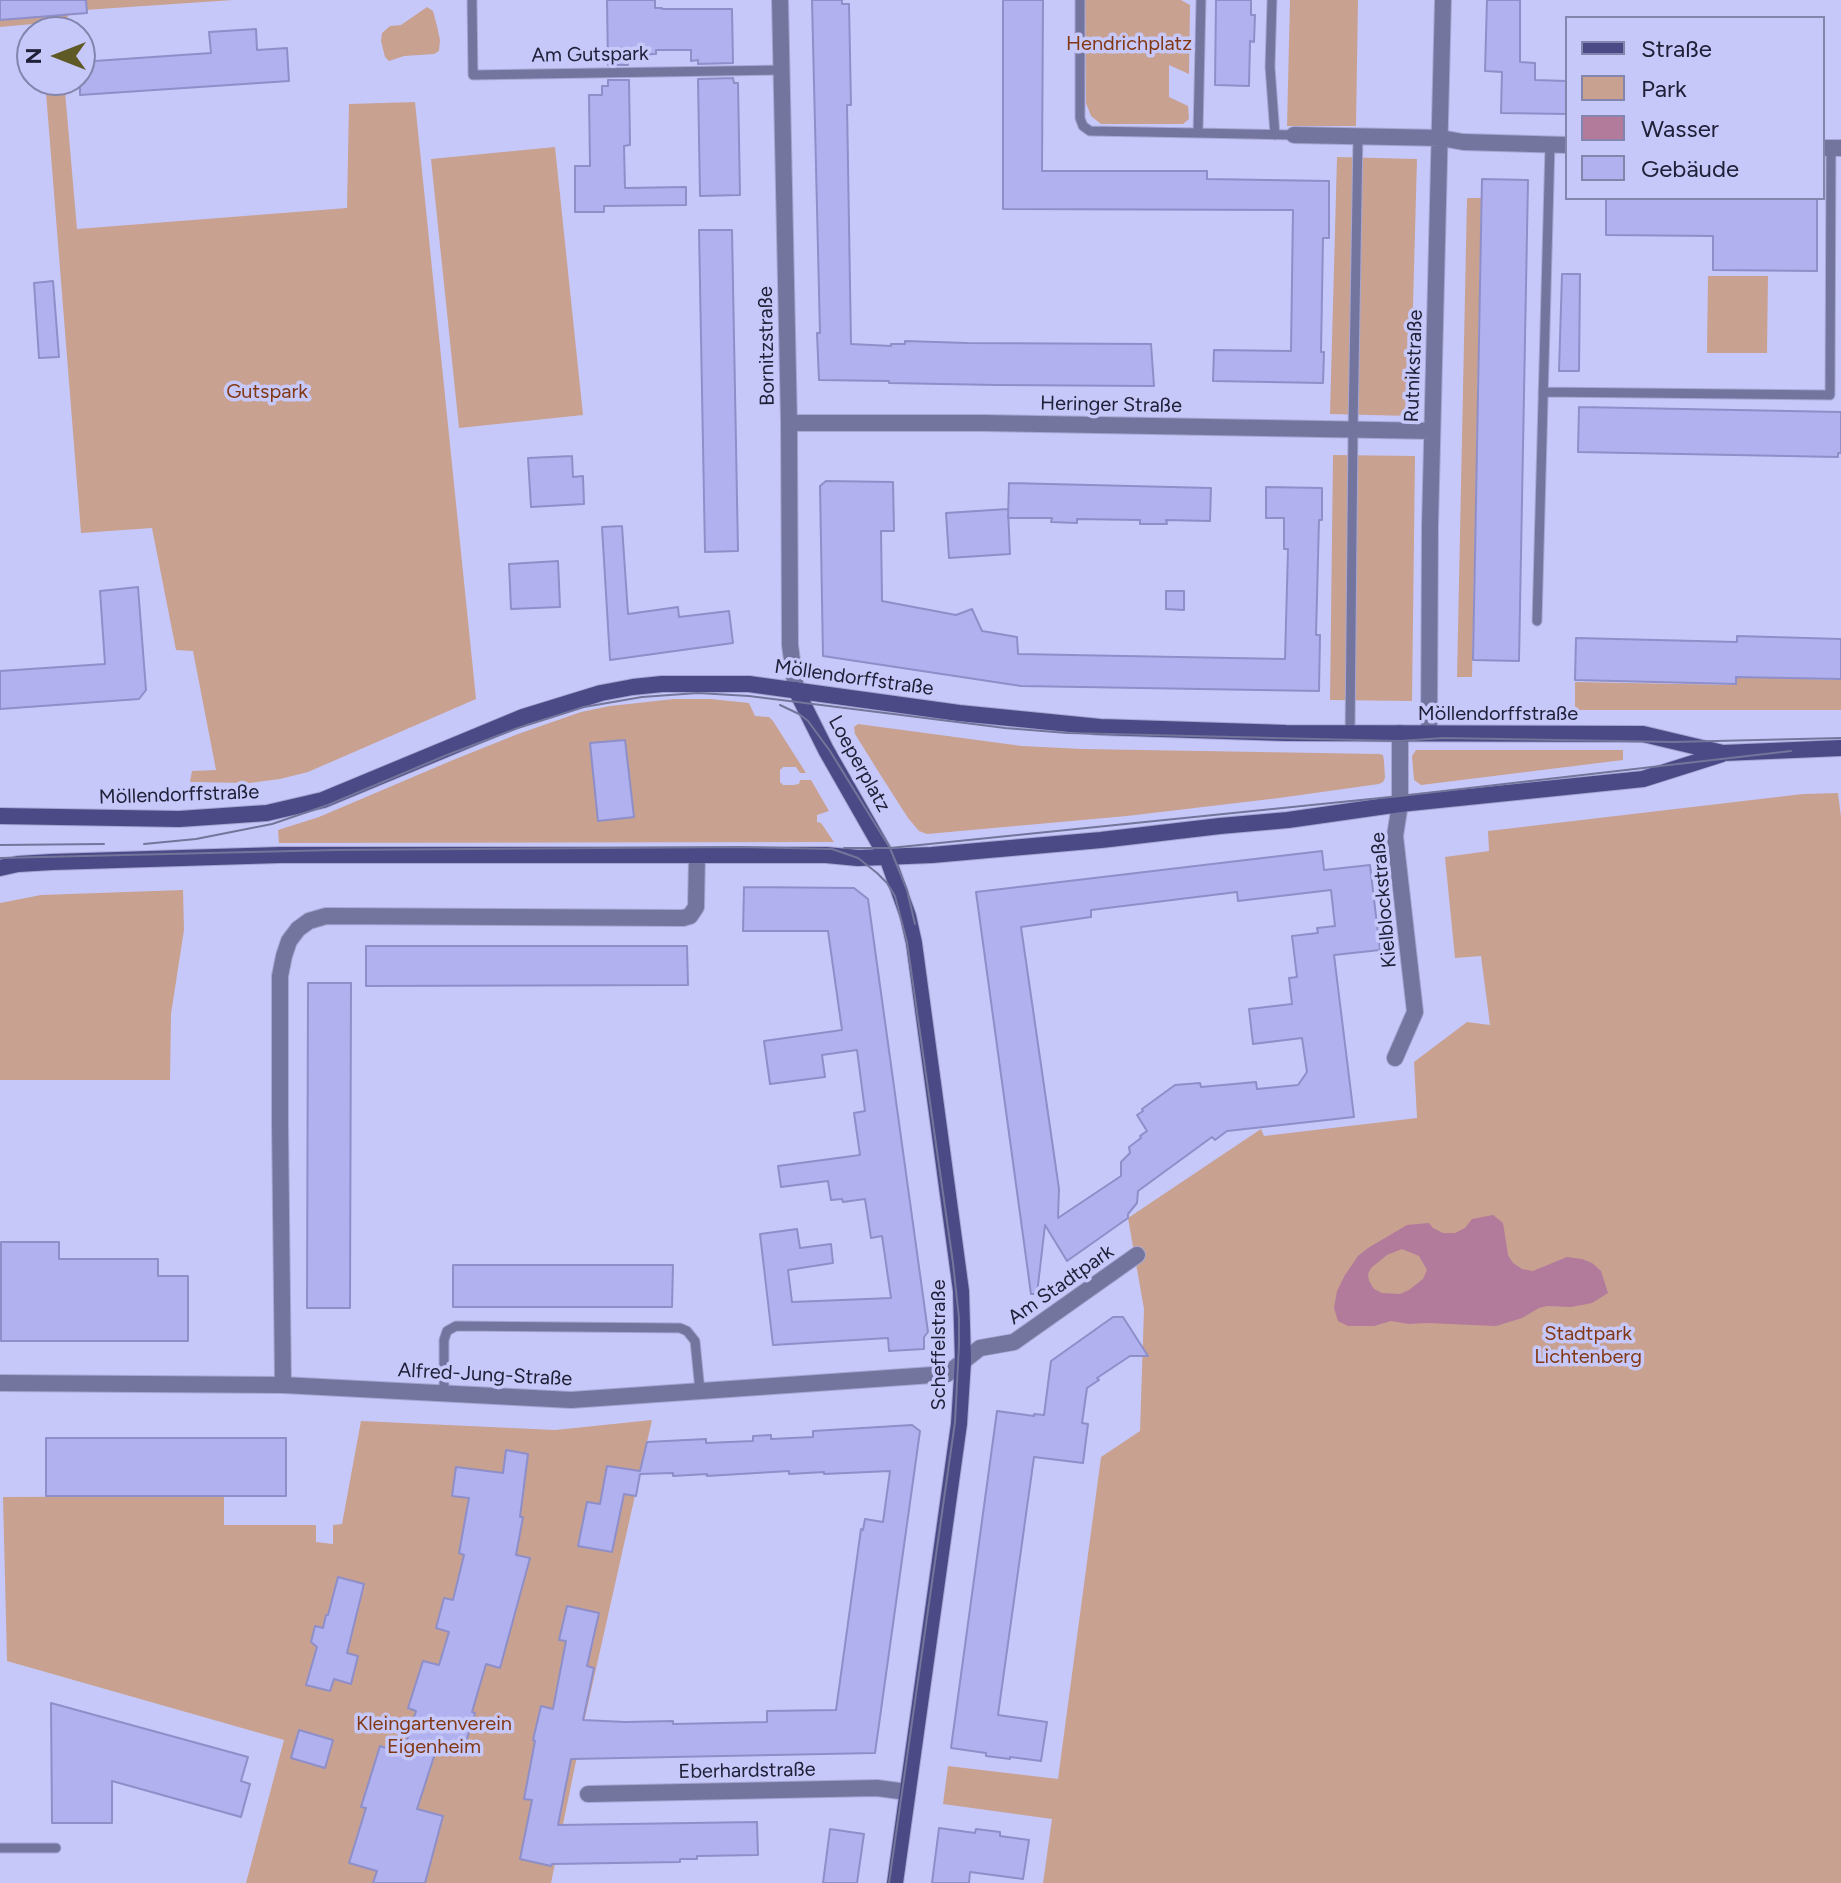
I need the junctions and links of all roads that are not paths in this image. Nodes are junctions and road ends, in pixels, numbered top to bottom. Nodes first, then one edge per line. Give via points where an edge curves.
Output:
1 (472, 0) edge
2 (780, 0) edge
3 (1080, 0) edge
4 (1201, 0) edge
5 (1272, 0) edge
6 (1443, 0) edge
7 (782, 70) junction
8 (1198, 133) junction
9 (1275, 135) junction
10 (1294, 135) joint
11 (1358, 136) junction
12 (1441, 138) junction
13 (1558, 145) edge
14 (1832, 148) edge
15 (1543, 392) junction
16 (789, 423) junction
17 (1353, 430) junction
18 (1432, 431) junction
19 (1537, 621) dead end
20 (796, 690) junction
21 (1350, 733) junction
22 (1400, 733) junction
23 (1429, 733) junction
24 (1841, 748) edge
25 (1723, 753) junction
26 (1400, 804) junction
27 (0, 816) edge
28 (697, 855) junction
29 (887, 857) junction
30 (0, 868) edge
31 (1395, 1058) dead end
32 (1137, 1255) dead end
33 (963, 1361) junction
34 (0, 1383) edge
35 (283, 1385) junction
36 (700, 1391) junction
37 (444, 1393) junction
38 (907, 1792) junction
39 (588, 1794) dead end
40 (0, 1848) edge
41 (56, 1848) dead end
42 (895, 1883) edge

1 - 7 lane, Am Gutspark via 473,75
2 - 7 street, Bornitzstraße
3 - 8 lane via 1083,126 1090,131
4 - 8 lane
5 - 9 lane
6 - 12 street, Rutnikstraße
7 - 16 street, Bornitzstraße
8 - 9 lane
9 - 10 lane
10 - 11 street
11 - 12 street
11 - 17 lane
12 - 13 street
12 - 18 street, Rutnikstraße
13 - 15 lane
14 - 15 lane via 1830,395
15 - 19 lane
16 - 17 street, Heringer Straße
16 - 20 street, Bornitzstraße via 790,645
17 - 18 street, Heringer Straße
17 - 21 lane
18 - 23 street, Rutnikstraße
20 - 21 main road, Möllendorffstraße via 1100,727
20 - 27 main road, Möllendorffstraße via 702,683 601,693 523,717 323,800 267,813 179,819
20 - 29 main road, Loeperplatz
21 - 22 main road, Möllendorffstraße
22 - 23 main road, Möllendorffstraße
22 - 26 street, Kielblockstraße
23 - 25 main road, Möllendorffstraße via 1643,734
24 - 25 main road, Möllendorffstraße
25 - 26 main road, Möllendorffstraße via 1643,779
26 - 29 main road, Möllendorffstraße via 1101,840
26 - 31 street, Kielblockstraße via 1395,836 1415,1012
28 - 29 main road, Möllendorffstraße
28 - 30 main road, Möllendorffstraße via 280,855
28 - 35 street via 696,907 683,918 326,916 298,929 289,941 280,976
29 - 33 main road, Scheffelstraße via 914,943 958,1260
32 - 33 street, Am Stadtpark via 1014,1342 980,1348
33 - 36 street, Alfred-Jung-Straße via 947,1374
33 - 38 main road, Scheffelstraße via 959,1424
34 - 35 street, Alfred-Jung-Straße
35 - 37 street, Alfred-Jung-Straße
36 - 37 street, Alfred-Jung-Straße via 571,1400
36 - 37 lane via 695,1341 680,1328 456,1326 444,1340
38 - 39 street, Eberhardstraße via 877,1788
38 - 42 main road, Scheffelstraße
40 - 41 lane

